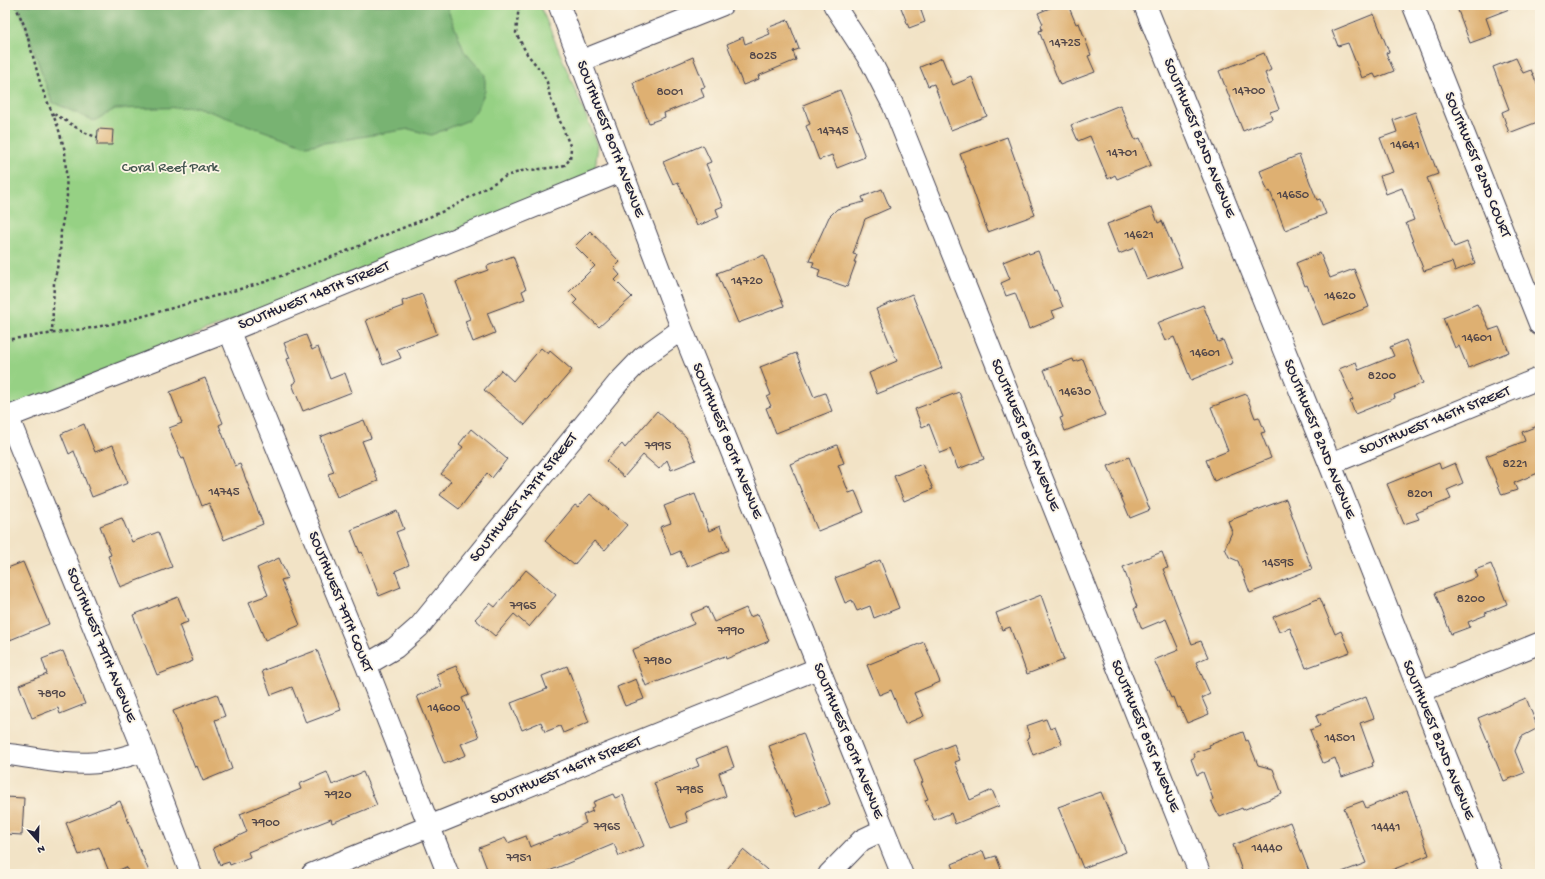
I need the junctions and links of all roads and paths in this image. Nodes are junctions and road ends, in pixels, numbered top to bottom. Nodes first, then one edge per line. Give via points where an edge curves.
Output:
1 (15, 5) edge
2 (519, 5) edge
3 (559, 5) edge
4 (722, 5) edge
5 (834, 5) edge
6 (1145, 5) edge
7 (1413, 5) edge
8 (581, 61) junction
9 (54, 114) junction
10 (98, 137) dead end
11 (622, 171) junction
12 (1540, 325) edge
13 (682, 329) junction
14 (229, 331) junction
15 (52, 333) junction
16 (5, 340) edge
17 (1540, 378) edge
18 (7, 418) edge
19 (1330, 464) junction
20 (1540, 643) edge
21 (366, 665) junction
22 (819, 668) junction
23 (1419, 692) junction
24 (144, 751) junction
25 (5, 754) edge
26 (430, 828) junction
27 (883, 830) junction
28 (191, 874) edge
29 (312, 874) edge
30 (448, 874) edge
31 (829, 874) edge
32 (902, 874) edge
33 (1200, 874) edge
34 (1492, 874) edge

1 - 9 path via 25,27 41,86
2 - 15 path via 516,32 527,54 547,82 559,124 571,148 570,159 565,165 506,176 451,208 265,282 126,321
3 - 8 street, SOUTHWEST 80TH AVENUE
4 - 8 street
5 - 33 street, SOUTHWEST 81ST AVENUE via 871,62 893,105
6 - 19 street, SOUTHWEST 82ND AVENUE
7 - 12 street, SOUTHWEST 82ND COURT
8 - 11 street, SOUTHWEST 80TH AVENUE
9 - 10 path via 74,124 86,134
9 - 15 path via 64,151 67,196 54,282
11 - 13 street, SOUTHWEST 80TH AVENUE
11 - 14 street, SOUTHWEST 148TH STREET
13 - 21 street, SOUTHWEST 147TH STREET via 643,357 618,383 418,627 395,648
13 - 22 street, SOUTHWEST 80TH AVENUE
14 - 18 street, SOUTHWEST 148TH STREET
14 - 21 street, SOUTHWEST 79TH COURT
15 - 16 path
17 - 19 street, SOUTHWEST 146TH STREET
18 - 24 street, SOUTHWEST 79TH AVENUE
19 - 23 street, SOUTHWEST 82ND AVENUE
20 - 23 street
21 - 26 street, SOUTHWEST 79TH COURT
22 - 26 street, SOUTHWEST 146TH STREET
22 - 27 street, SOUTHWEST 80TH AVENUE
23 - 34 street, SOUTHWEST 82ND AVENUE
24 - 25 street via 92,763 71,763
24 - 28 street, SOUTHWEST 79TH AVENUE
26 - 29 street, SOUTHWEST 146TH STREET
26 - 30 street, SOUTHWEST 79TH COURT
27 - 31 street via 862,840
27 - 32 street, SOUTHWEST 80TH AVENUE

